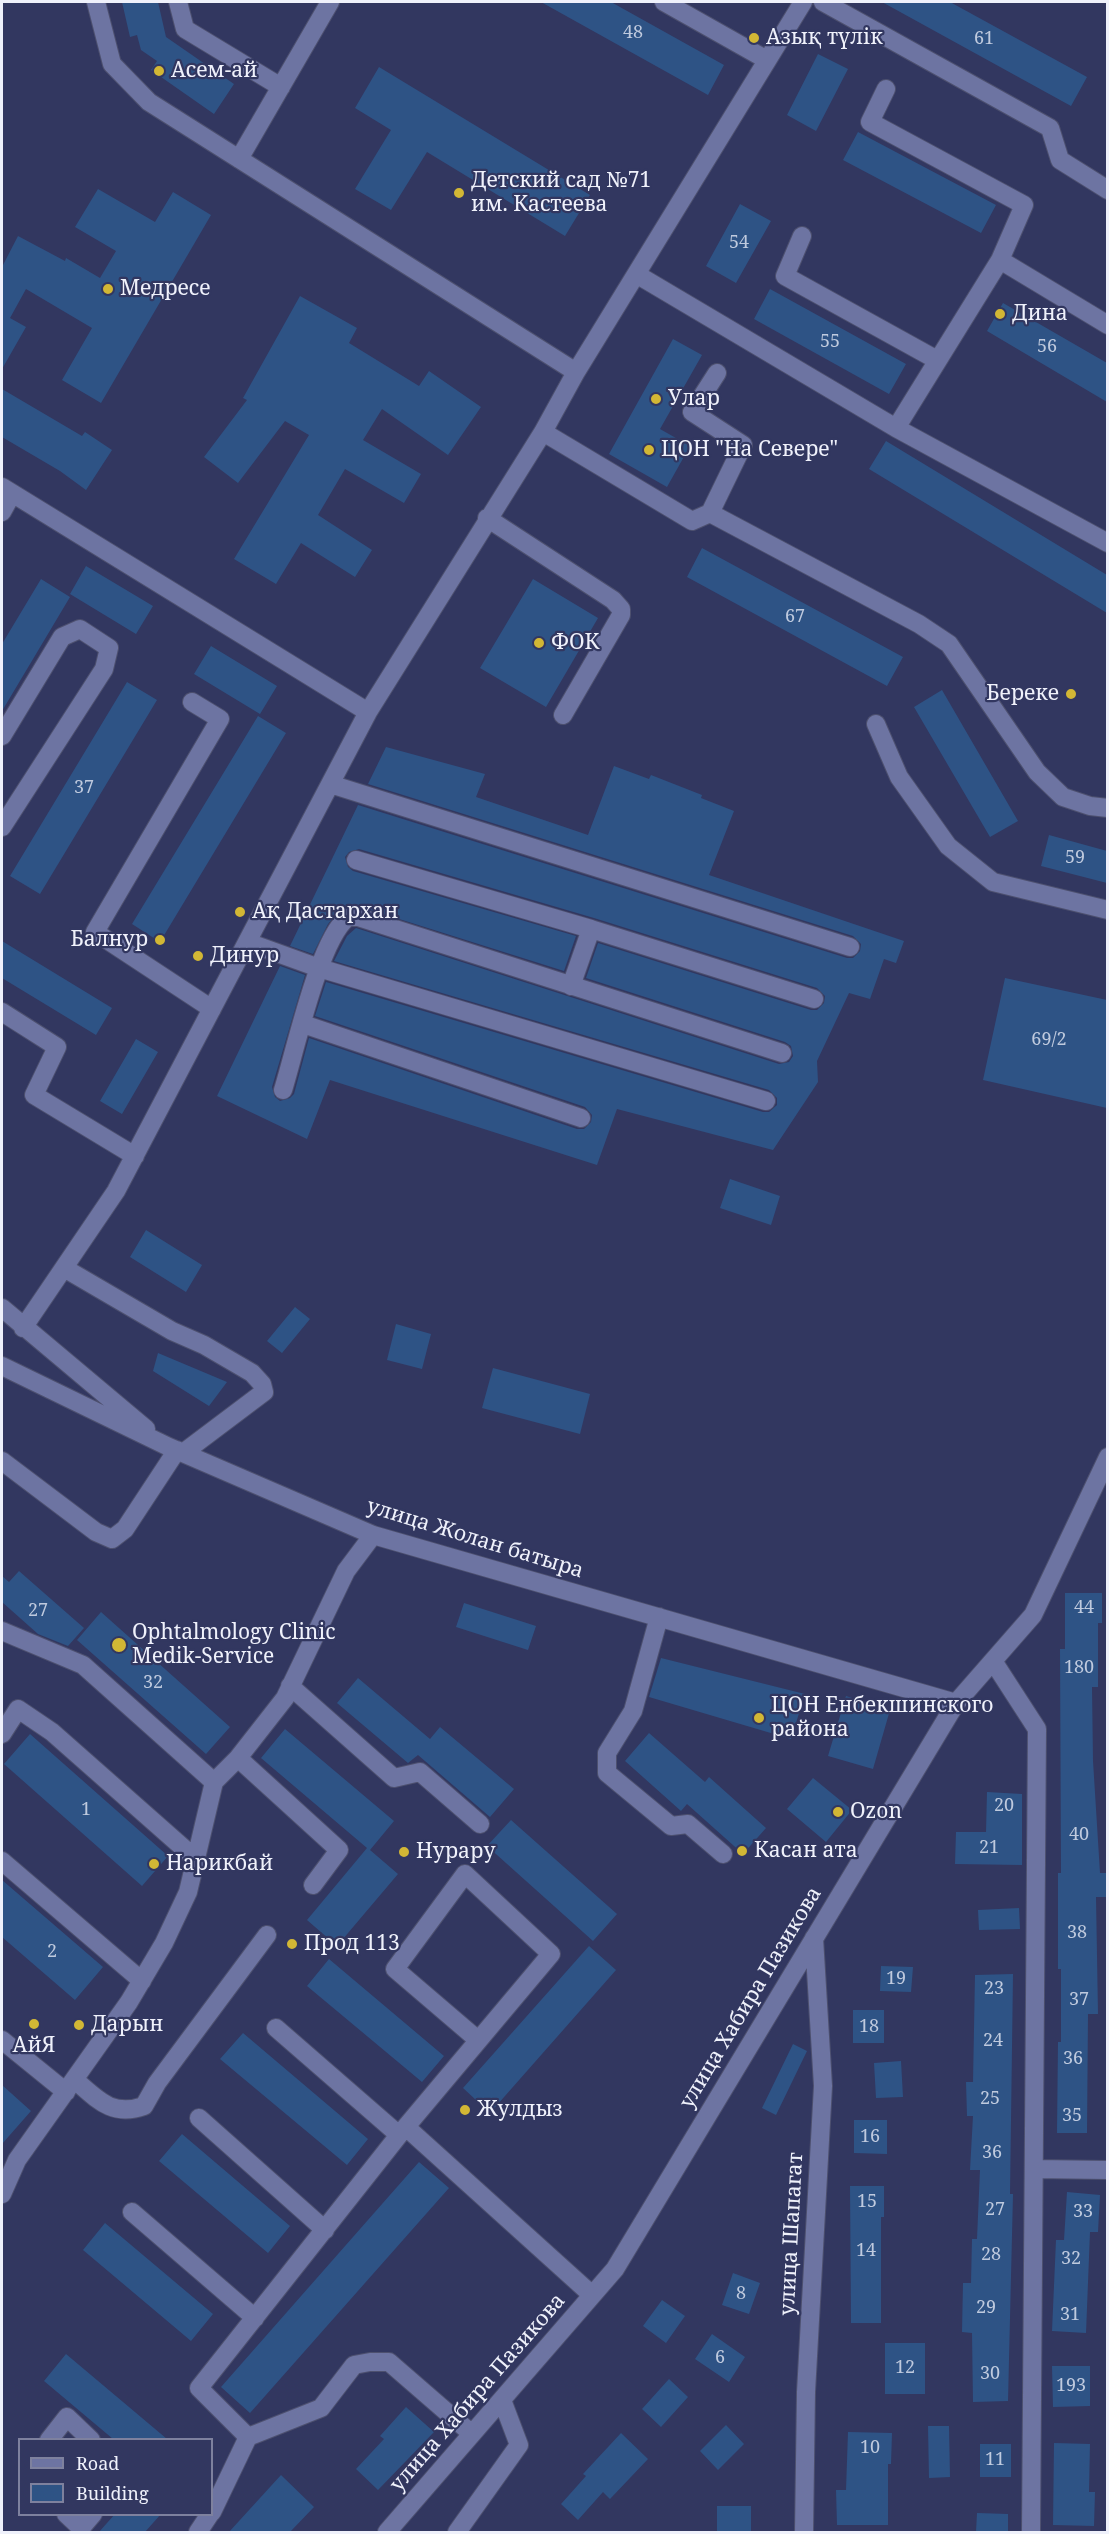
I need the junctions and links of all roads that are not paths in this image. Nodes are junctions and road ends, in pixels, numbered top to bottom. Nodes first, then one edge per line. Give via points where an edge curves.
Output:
1 (96, 2) edge
2 (178, 2) edge
3 (330, 2) edge
4 (664, 2) edge
5 (802, 2) edge
6 (823, 2) edge
7 (767, 60) junction
8 (281, 87) junction
9 (886, 89) dead end
10 (239, 159) junction
11 (1107, 190) edge
12 (802, 236) dead end
13 (1000, 260) junction
14 (636, 274) junction
15 (1107, 325) edge
16 (937, 360) junction
17 (576, 372) junction
18 (717, 373) dead end
19 (896, 428) junction
20 (543, 432) junction
21 (7, 491) edge
22 (2, 512) edge
23 (710, 513) junction
24 (487, 518) junction
25 (1107, 543) edge
26 (192, 702) dead end
27 (368, 712) junction
28 (563, 715) dead end
29 (876, 724) dead end
30 (2, 736) edge
31 (330, 784) junction
32 (1107, 808) edge
33 (2, 827) edge
34 (356, 860) dead end
35 (1107, 910) edge
36 (591, 929) junction
37 (247, 942) junction
38 (850, 947) dead end
39 (320, 968) junction
40 (571, 986) junction
41 (813, 999) dead end
42 (212, 1009) junction
43 (2, 1012) edge
44 (303, 1024) junction
45 (782, 1053) dead end
46 (283, 1090) dead end
47 (766, 1101) dead end
48 (581, 1118) dead end
49 (135, 1156) junction
50 (64, 1268) junction
51 (2, 1308) edge
52 (23, 1328) junction
53 (4, 1372) edge
54 (176, 1450) junction
55 (1107, 1457) edge
56 (2, 1461) edge
57 (373, 1535) junction
58 (659, 1617) junction
59 (2, 1631) edge
60 (993, 1661) junction
61 (290, 1686) junction
62 (956, 1703) junction
63 (2, 1734) edge
64 (238, 1758) junction
65 (214, 1782) junction
66 (480, 1824) dead end
67 (723, 1854) dead end
68 (197, 1860) junction
69 (2, 1861) edge
70 (313, 1885) dead end
71 (267, 1935) dead end
72 (814, 1938) junction
73 (142, 1981) junction
74 (276, 2028) dead end
75 (2, 2040) edge
76 (478, 2040) junction
77 (70, 2086) junction
78 (200, 2118) dead end
79 (403, 2131) junction
80 (1034, 2169) junction
81 (1107, 2170) edge
82 (2, 2194) edge
83 (132, 2212) dead end
84 (325, 2230) junction
85 (592, 2295) junction
86 (255, 2318) junction
87 (502, 2400) junction
88 (472, 2434) junction
89 (248, 2437) junction
90 (50, 2438) edge
91 (91, 2438) edge
92 (213, 2509) edge
93 (69, 2516) edge
94 (209, 2516) edge
95 (85, 2525) edge
96 (198, 2532) edge
97 (387, 2532) edge
98 (458, 2532) edge
99 (804, 2532) edge
100 (1031, 2532) edge

1 - 10 street via 112,64 148,102
2 - 8 street via 185,29
3 - 8 street
4 - 7 street
5 - 7 street
6 - 11 street via 1050,128 1060,160
7 - 14 street
8 - 10 street
9 - 13 street via 870,122 1024,204
10 - 17 street
12 - 16 street via 785,276
13 - 15 street
13 - 16 street
14 - 17 street
14 - 19 street
16 - 19 street
17 - 20 street
18 - 23 street via 692,412 743,445
19 - 25 street
20 - 23 street via 692,521
20 - 24 street
21 - 22 street
21 - 27 street
23 - 32 street via 919,624 949,644 1037,772 1063,797
24 - 27 street
24 - 28 street via 621,609
26 - 42 street via 220,719 94,932
27 - 31 street
29 - 35 street via 899,777 948,846 993,882
30 - 33 street via 62,637 80,628 109,648 104,669
31 - 37 street
31 - 38 street
34 - 36 street
36 - 40 street
36 - 41 street
37 - 39 street
37 - 42 street
39 - 40 street via 341,923 348,917 358,917
39 - 44 street
39 - 47 street
40 - 45 street
42 - 49 street
43 - 49 street via 57,1047 34,1095
44 - 46 street
44 - 48 street
49 - 50 street
50 - 52 street
50 - 54 street via 242,1367 262,1384 264,1392
51 - 52 street
52 - 54 street
53 - 54 street, улица Жолан батыра
54 - 56 street via 125,1529 112,1539 96,1533
54 - 57 street, улица Жолан батыра
55 - 60 street, улица Хабира Пазикова via 1033,1615
57 - 58 street, улица Жолан батыра
57 - 61 street via 346,1572
58 - 62 street, улица Жолан батыра
58 - 67 street via 633,1711 607,1753 607,1773 671,1826 688,1824
59 - 65 street via 83,1665
60 - 62 street, улица Хабира Пазикова
60 - 80 street via 1037,1729
61 - 64 street
61 - 66 street via 394,1778 420,1772
62 - 72 street, улица Хабира Пазикова
63 - 68 street via 18,1709 52,1732
64 - 65 street
64 - 70 street via 339,1850
65 - 68 street
68 - 73 street via 188,1892
69 - 73 street
71 - 77 street via 144,2106 128,2112 117,2110
72 - 85 street, улица Хабира Пазикова via 615,2269
72 - 99 street, улица Шапагат via 823,2086 806,2392
73 - 77 street
74 - 79 street
75 - 77 street
76 - 76 street via 551,1954 465,1874 395,1969
76 - 79 street
77 - 82 street via 17,2160
78 - 84 street
79 - 84 street
79 - 85 street
80 - 81 street
80 - 100 street
83 - 86 street
84 - 86 street
85 - 87 street, улица Хабира Пазикова
86 - 89 street via 199,2388
87 - 88 street, улица Хабира Пазикова
87 - 98 street via 519,2445
88 - 89 street via 389,2362 370,2362 354,2365 321,2408
88 - 97 street, улица Хабира Пазикова
89 - 92 street
90 - 91 street via 67,2418
93 - 95 street
94 - 96 street

